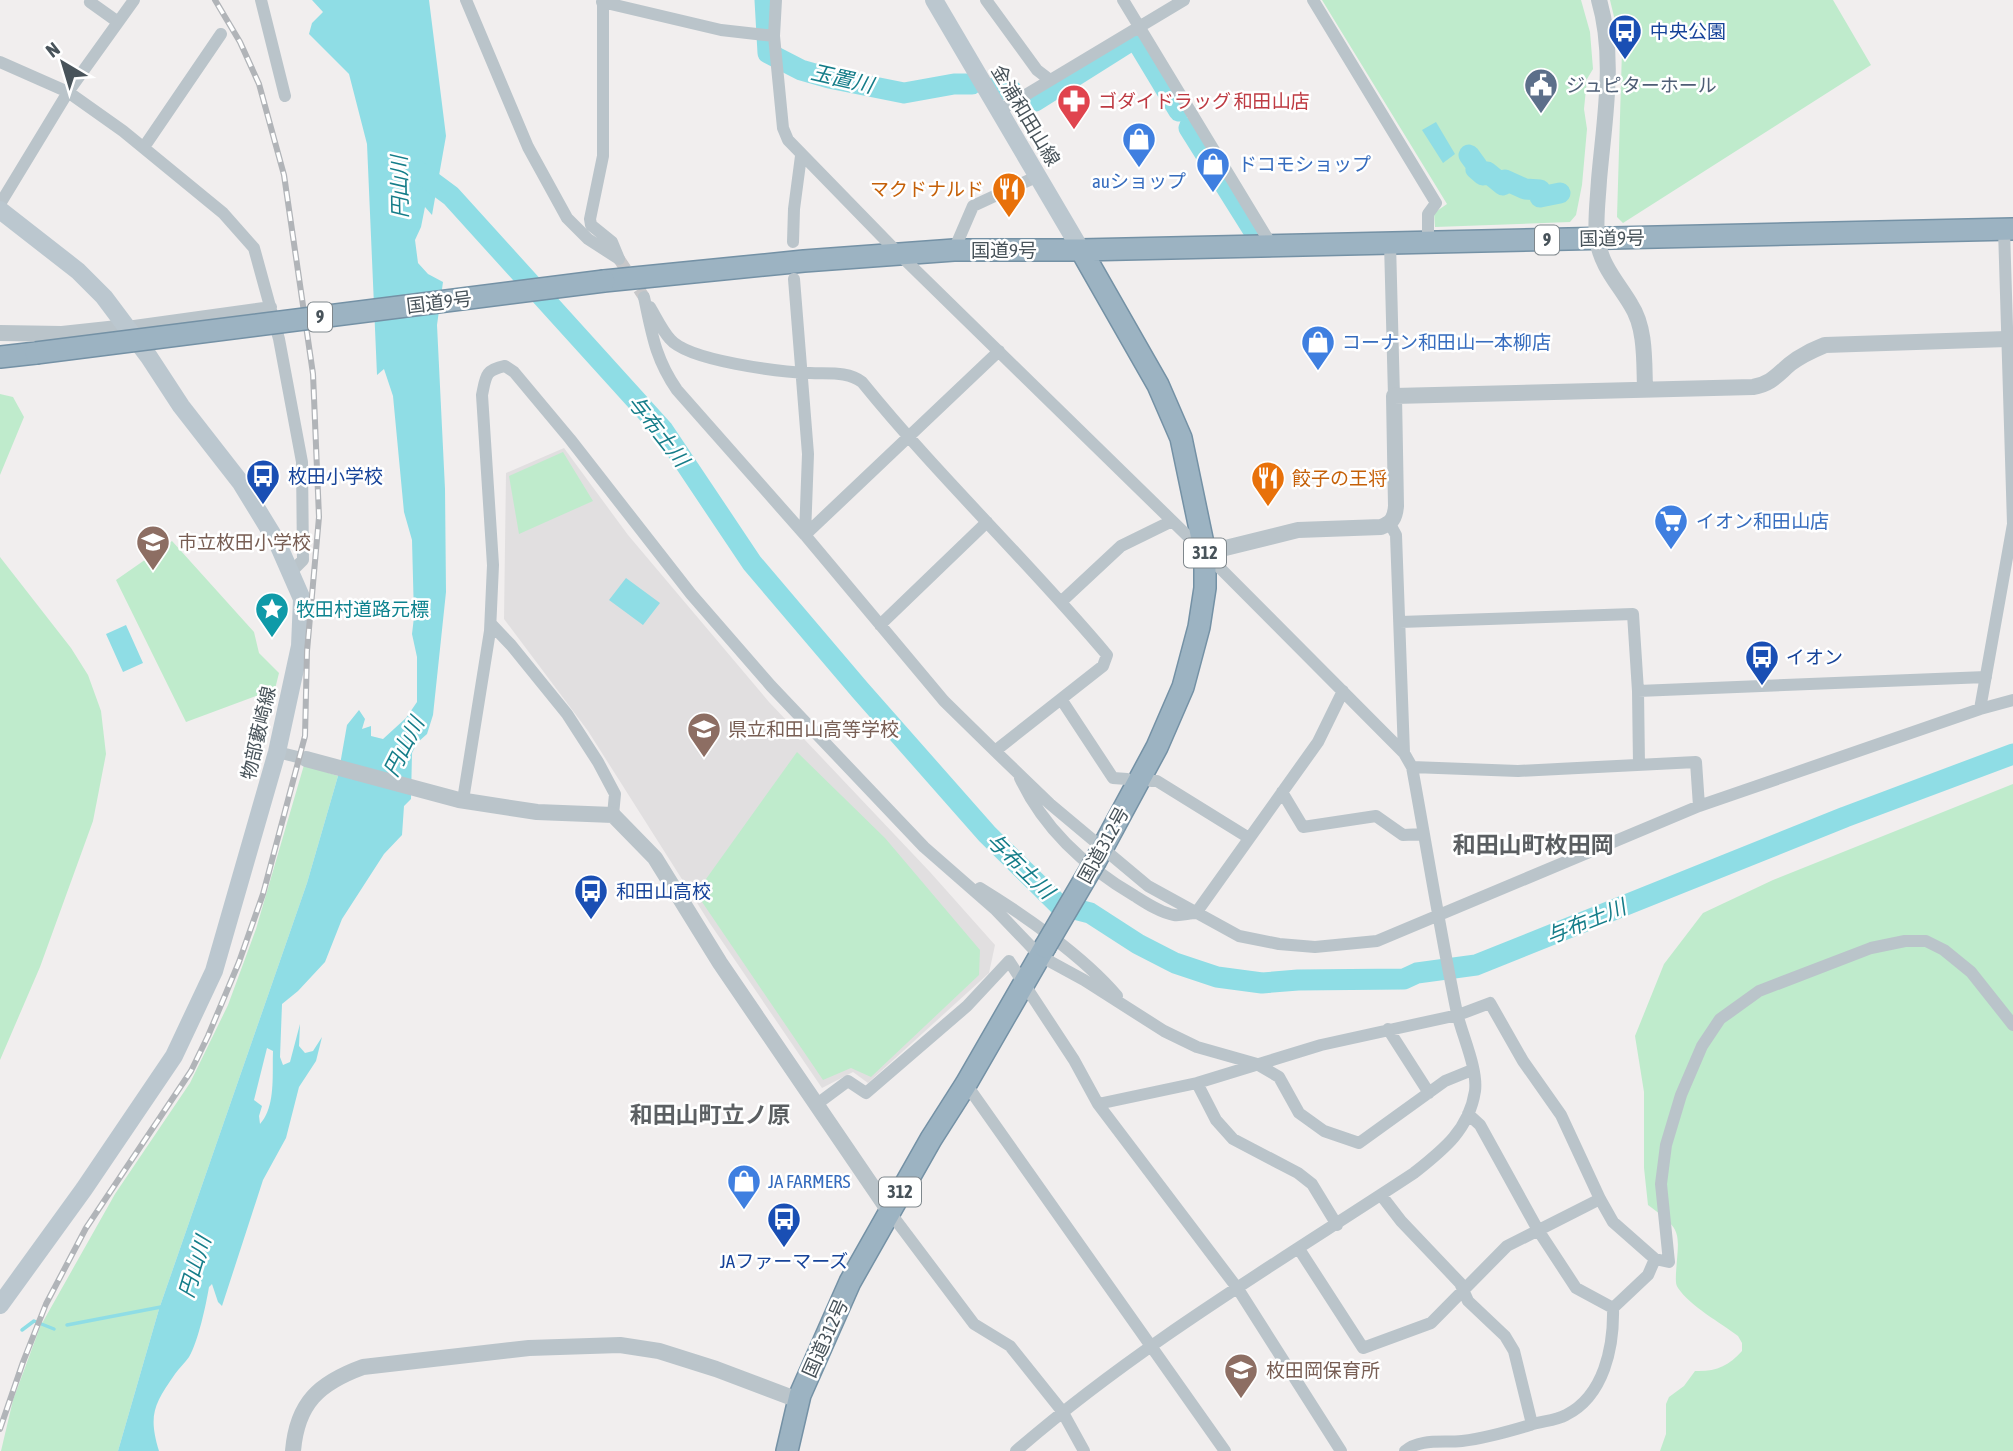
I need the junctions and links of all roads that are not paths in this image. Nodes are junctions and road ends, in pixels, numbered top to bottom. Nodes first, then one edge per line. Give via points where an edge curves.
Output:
1 (91, 0) edge
2 (134, 0) edge
3 (261, 0) edge
4 (466, 0) edge
5 (776, 0) edge
6 (934, 0) edge
7 (986, 0) edge
8 (1123, 0) edge
9 (1184, 0) edge
10 (1313, 0) edge
11 (1599, 0) edge
12 (603, 1) edge
13 (118, 22) junction
14 (1140, 27) junction
15 (221, 34) dead end
16 (774, 36) junction
17 (0, 62) edge
18 (1050, 80) junction
19 (68, 92) junction
20 (285, 96) dead end
21 (999, 111) junction
22 (144, 147) junction
23 (802, 156) junction
24 (1038, 176) junction
25 (0, 204) edge
26 (0, 210) edge
27 (2008, 229) edge
28 (1597, 239) junction
29 (793, 242) dead end
30 (1429, 242) junction
31 (1390, 243) junction
32 (1272, 246) junction
33 (954, 250) junction
34 (1081, 250) junction
35 (899, 254) junction
36 (794, 279) dead end
37 (271, 307) junction
38 (127, 327) junction
39 (0, 333) edge
40 (2009, 344) edge
41 (999, 351) junction
42 (0, 357) edge
43 (800, 373) junction
44 (1644, 388) junction
45 (1394, 396) junction
46 (2011, 433) edge
47 (907, 438) junction
48 (1172, 521) junction
49 (987, 522) junction
50 (1390, 524) junction
51 (805, 535) junction
52 (1205, 553) junction
53 (292, 572) junction
54 (1062, 601) junction
55 (1400, 622) junction
56 (491, 624) junction
57 (880, 625) junction
58 (1986, 677) junction
59 (1343, 691) junction
60 (1638, 691) junction
61 (1061, 699) junction
62 (2013, 700) edge
63 (1980, 709) junction
64 (995, 751) junction
65 (277, 752) junction
66 (1404, 753) junction
67 (306, 759) joint
68 (1639, 765) junction
69 (1412, 767) junction
70 (1017, 772) junction
71 (1127, 779) dead end
72 (1151, 781) dead end
73 (1282, 792) junction
74 (461, 800) junction
75 (1699, 806) junction
76 (614, 815) junction
77 (1424, 834) junction
78 (1249, 838) junction
79 (1099, 854) junction
80 (953, 871) junction
81 (1196, 913) junction
82 (1439, 917) junction
83 (1042, 951) junction
84 (1024, 984) junction
85 (1125, 1006) junction
86 (1458, 1015) junction
87 (2013, 1025) edge
88 (1388, 1029) junction
89 (1257, 1064) junction
90 (1472, 1070) junction
91 (1198, 1083) junction
92 (966, 1084) junction
93 (1429, 1093) junction
94 (817, 1104) junction
95 (1098, 1104) junction
96 (1468, 1114) junction
97 (1381, 1195) junction
98 (1600, 1199) junction
99 (889, 1211) junction
100 (1337, 1224) junction
101 (1538, 1230) junction
102 (1299, 1249) junction
103 (1656, 1259) junction
104 (1238, 1289) junction
105 (1464, 1292) junction
106 (0, 1304) edge
107 (1613, 1308) junction
108 (1151, 1346) junction
109 (799, 1401) junction
110 (1062, 1411) junction
111 (1532, 1424) junction
112 (294, 1443) edge
113 (1415, 1448) edge
114 (284, 1451) edge
115 (787, 1451) edge
116 (1016, 1451) edge
117 (1084, 1451) edge
118 (1225, 1451) edge
119 (1341, 1451) edge

1 - 13 street
2 - 13 street
3 - 20 street
4 - 12 street via 528,147 567,218 619,259 612,242 590,219 603,156
5 - 16 street
6 - 21 main road, 金浦和田山線
7 - 18 street via 1037,70
8 - 14 street
9 - 14 street
10 - 30 street via 1436,203 1429,214
11 - 28 street via 1609,51
12 - 16 street via 721,30
13 - 19 street
14 - 18 street
14 - 32 street
15 - 22 street
16 - 23 street via 783,128
17 - 19 street
18 - 21 street
19 - 22 street
19 - 25 street
21 - 24 main road, 金浦和田山線
22 - 37 street via 223,213 254,247
23 - 29 street
23 - 35 street
24 - 33 street via 974,206
24 - 34 main road, 金浦和田山線
26 - 38 main road, 物部藪崎線 via 78,271
27 - 28 highway, 国道9号 / 9
27 - 40 street
28 - 30 highway, 国道9号 / 9
28 - 44 street via 1607,270 1639,322
30 - 31 highway, 国道9号 / 9
31 - 32 highway, 国道9号 / 9
31 - 45 street
32 - 34 highway, 国道9号 / 9
33 - 34 highway, 国道9号 / 9
33 - 35 highway, 国道9号 / 9
34 - 52 highway, 国道312号 / 312 via 1158,385 1181,438
35 - 41 street
35 - 42 highway, 国道9号 / 9, bridge via 604,281
36 - 43 street
37 - 38 street
37 - 53 street via 302,462 303,560
38 - 39 street via 62,334
38 - 53 main road, 物部藪崎線 via 241,483
40 - 44 street via 1825,345 1790,363 1766,384
40 - 46 street
41 - 47 street
41 - 48 street
43 - 47 street via 853,375
43 - 51 street via 808,454
43 - 51 street via 727,362 681,349 644,297 657,354 677,390
44 - 45 street
45 - 50 street via 1396,506
46 - 58 street via 2013,524
47 - 49 street
47 - 51 street
48 - 52 street
48 - 54 street via 1121,546
49 - 54 street
49 - 57 street
50 - 52 street via 1298,530
50 - 55 street via 1396,535
51 - 57 street
52 - 59 street
52 - 79 highway, 国道312号 / 312 via 1199,627 1183,687 1157,747
53 - 65 main road, 物部藪崎線 via 302,599 300,646
54 - 61 street via 1107,655 1103,666
55 - 60 street via 1633,614
55 - 66 street
56 - 74 street
56 - 76 street via 567,714 598,762 615,794
56 - 80 street via 493,565 482,395 487,374 505,366 771,687 924,847
57 - 64 street via 944,701
58 - 60 street
58 - 63 street
59 - 66 street
59 - 73 street via 1318,742
60 - 68 street
61 - 64 street
61 - 71 street via 1113,778
62 - 63 street
63 - 75 street
64 - 70 street
65 - 67 street
65 - 106 main road, 物部藪崎線 via 214,971 174,1056
66 - 69 street
67 - 74 street
68 - 69 street via 1518,771
68 - 75 street via 1696,762
69 - 77 street
70 - 79 street
70 - 81 street via 1050,826 1111,883 1174,915
72 - 78 street
73 - 77 street via 1303,827 1376,816 1403,835
73 - 78 street
74 - 76 street via 537,812
75 - 82 street
76 - 94 street via 655,858
77 - 82 street
78 - 81 street
79 - 81 street
79 - 83 highway, 国道312号 / 312, bridge
80 - 83 street
80 - 85 street via 1016,910 1102,979
81 - 82 street via 1239,936 1315,947 1377,941
82 - 86 street
83 - 84 highway, 国道312号 / 312
83 - 85 street
84 - 92 highway, 国道312号 / 312
84 - 94 street via 1009,961 967,1006 866,1093 848,1081
84 - 95 street
85 - 89 street via 1197,1047
86 - 88 street
86 - 90 street
86 - 98 street via 1490,1003 1561,1115
87 - 103 street via 1971,972 1926,941 1871,948 1759,991 1720,1019 1702,1046 1681,1095 1666,1145 1661,1184 1669,1262
88 - 89 street
88 - 93 street
89 - 91 street
89 - 93 street via 1279,1077 1299,1113 1324,1131 1359,1143
90 - 93 street via 1445,1080
90 - 96 street via 1475,1089
91 - 95 street
91 - 100 street via 1216,1120 1233,1139 1312,1184
92 - 99 highway, 国道312号 / 312
92 - 108 street
94 - 99 street
95 - 104 street
96 - 97 street via 1447,1146
96 - 101 street via 1480,1125
97 - 100 street
97 - 105 street
98 - 101 street
98 - 103 street via 1613,1222
99 - 109 highway, 国道312号 / 312 via 850,1282
99 - 110 street via 974,1324 1010,1346
100 - 102 street
101 - 105 street via 1507,1246
101 - 107 street via 1576,1288
102 - 104 street
102 - 105 street via 1363,1349 1431,1323
103 - 107 street via 1648,1275
104 - 108 street
104 - 119 street
105 - 111 street via 1514,1351
107 - 111 street via 1612,1344 1596,1386 1578,1408 1563,1417
108 - 110 street
108 - 118 street
109 - 112 street via 659,1351 567,1345 363,1367 339,1376 316,1393 300,1414
109 - 115 highway, 国道312号 / 312
110 - 116 street
110 - 117 street
111 - 113 street via 1500,1435
112 - 114 street

